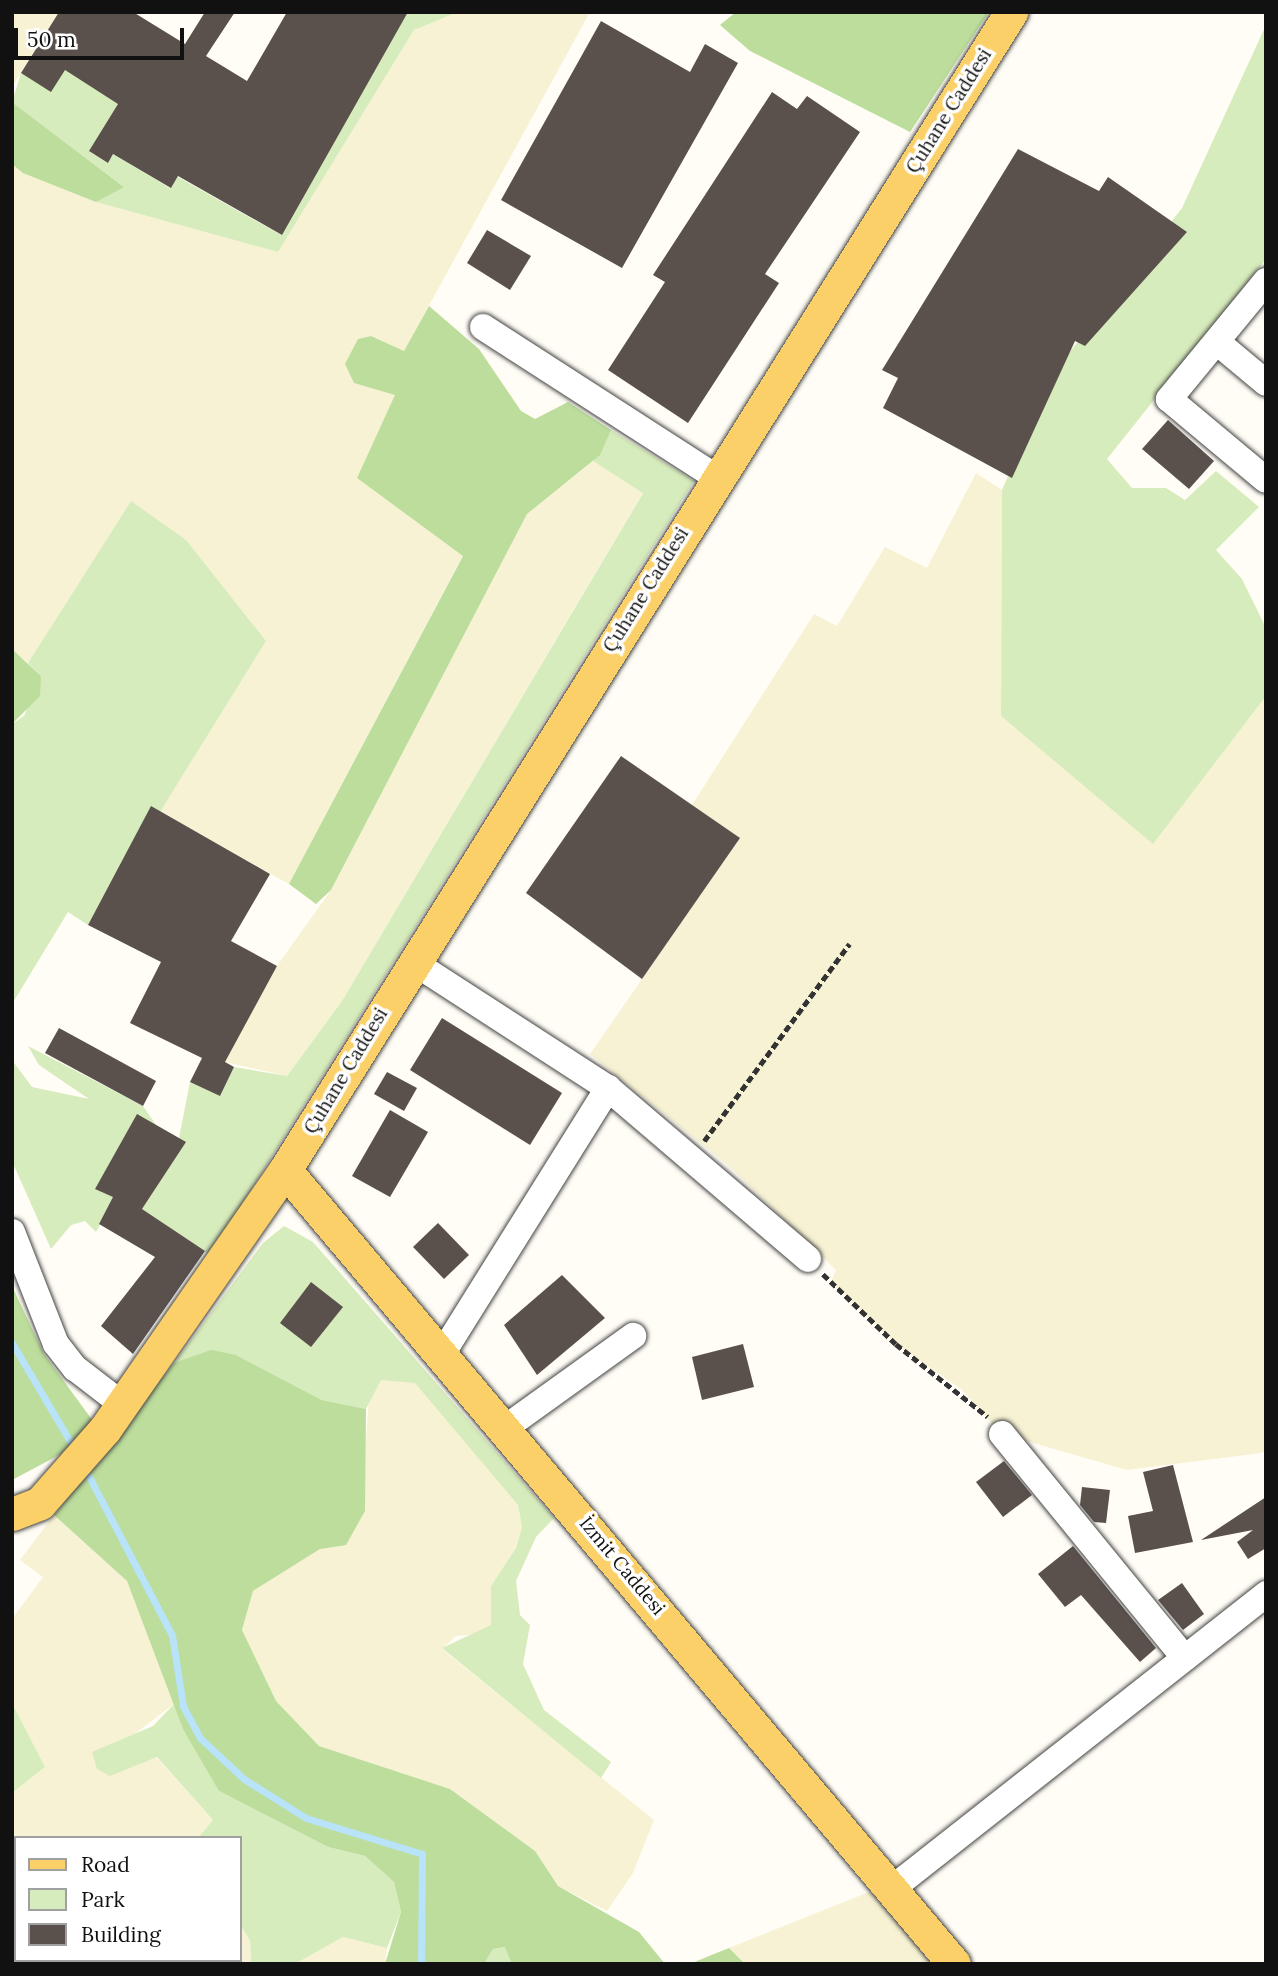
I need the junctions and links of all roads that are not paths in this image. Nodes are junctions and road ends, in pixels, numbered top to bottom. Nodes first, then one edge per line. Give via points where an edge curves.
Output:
1 (1012, 12) edge
2 (1266, 281) edge
3 (483, 327) dead end
4 (1217, 342) junction
5 (1266, 383) edge
6 (717, 478) junction
7 (1266, 480) edge
8 (412, 962) junction
9 (608, 1088) junction
10 (285, 1170) junction
11 (12, 1231) edge
12 (808, 1259) road end
13 (633, 1336) dead end
14 (442, 1354) junction
15 (114, 1417) junction
16 (505, 1428) junction
17 (1002, 1434) road end
18 (12, 1514) edge
19 (1266, 1594) edge
20 (1185, 1658) junction
21 (894, 1887) junction
22 (954, 1964) edge

1 - 6 main road, Çuhane Caddesi
2 - 4 street
3 - 6 street
4 - 5 street
4 - 7 street via 1169,399
6 - 8 main road, Çuhane Caddesi
8 - 9 street
8 - 10 main road, Çuhane Caddesi
9 - 12 street
9 - 14 street
10 - 14 main road, İzmit Caddesi
10 - 15 main road, Çuhane Caddesi
11 - 15 street via 56,1344
13 - 16 street
14 - 16 main road, İzmit Caddesi
15 - 18 main road, Çuhane Caddesi via 40,1503
16 - 21 main road, İzmit Caddesi
17 - 20 street
19 - 20 street
20 - 21 street
21 - 22 main road, İzmit Caddesi

